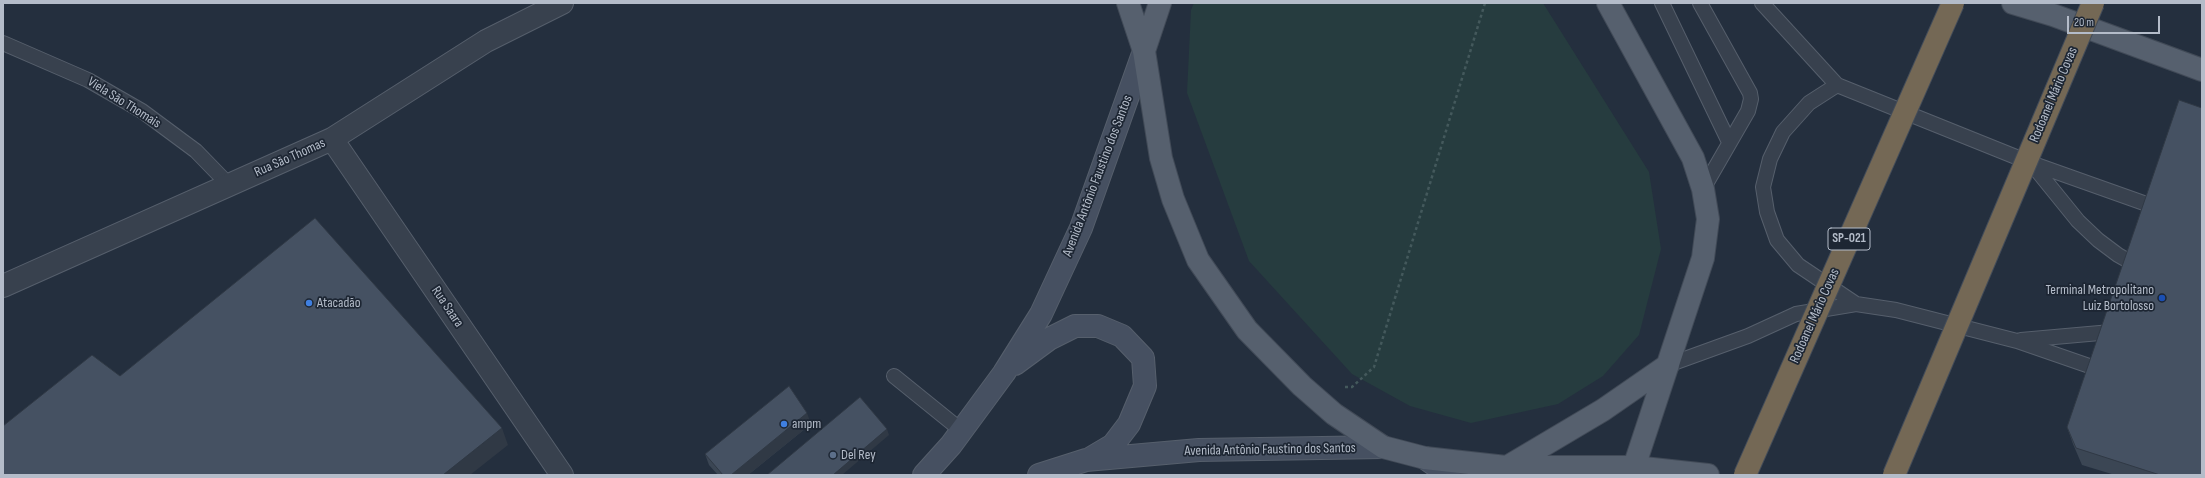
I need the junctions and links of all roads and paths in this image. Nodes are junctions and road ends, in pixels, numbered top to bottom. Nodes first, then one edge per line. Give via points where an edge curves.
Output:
1 (562, 3) edge
2 (1128, 3) edge
3 (1160, 3) edge
4 (1485, 3) edge
5 (1608, 3) edge
6 (1662, 3) edge
7 (1700, 3) edge
8 (1762, 3) edge
9 (1953, 3) edge
10 (2013, 3) edge
11 (2092, 3) edge
12 (3, 43) edge
13 (1144, 51) junction
14 (2202, 70) edge
15 (1837, 85) junction
16 (332, 139) junction
17 (1729, 142) junction
18 (2031, 163) junction
19 (230, 185) junction
20 (1703, 188) junction
21 (2155, 207) edge
22 (2134, 264) edge
23 (3, 286) edge
24 (1856, 304) junction
25 (2111, 332) edge
26 (2017, 341) junction
27 (1668, 364) junction
28 (2098, 369) edge
29 (1004, 373) junction
30 (894, 376) dead end
31 (1302, 386) junction
32 (962, 431) junction
33 (1383, 447) junction
34 (1425, 458) junction
35 (1086, 460) junction
36 (1506, 467) junction
37 (1634, 472) edge
38 (562, 475) edge
39 (924, 475) edge
40 (1040, 475) edge
41 (1449, 475) edge
42 (1708, 475) edge
43 (1745, 475) edge
44 (1894, 475) edge

1 - 16 street, Rua São Thomas via 486,41
2 - 13 main road
3 - 13 main road
4 - 31 path via 1374,367 1352,387
5 - 20 main road via 1693,158
6 - 17 lane
7 - 17 lane via 1750,93 1748,111
8 - 15 lane
9 - 43 highway, Rodoanel Mário Covas / SP-021, bridge
10 - 14 main road via 2065,19
11 - 44 highway, Rodoanel Mário Covas, bridge
12 - 19 lane, Viela São Thomais via 88,80 142,111 196,151
13 - 29 main road, Avenida Antônio Faustino dos Santos via 1081,228 1041,314
13 - 31 main road via 1161,158 1173,199 1198,260 1247,330
15 - 18 lane
15 - 24 lane via 1809,103 1783,132 1770,159 1763,187 1767,212 1777,240 1798,265
16 - 19 street, Rua São Thomas
16 - 38 street, Rua Saara
17 - 20 lane
18 - 21 lane
18 - 22 lane via 2078,221 2098,240
19 - 23 street, Rua São Thomas
20 - 27 main road via 1708,219 1703,258
24 - 26 lane via 1896,310
24 - 27 lane via 1796,314 1748,336
25 - 26 lane
26 - 28 lane
27 - 36 main road via 1603,410
27 - 37 main road
29 - 32 main road, Avenida Antônio Faustino dos Santos
29 - 35 main road via 1049,339 1075,326 1098,326 1122,336 1143,358 1145,386 1129,424 1113,445
30 - 32 lane
31 - 33 main road via 1334,414
32 - 39 main road, Avenida Antônio Faustino dos Santos
33 - 34 main road
33 - 35 main road, Avenida Antônio Faustino dos Santos via 1199,450
34 - 36 main road
34 - 41 main road
35 - 40 main road, Avenida Antônio Faustino dos Santos
36 - 37 main road
37 - 42 main road

